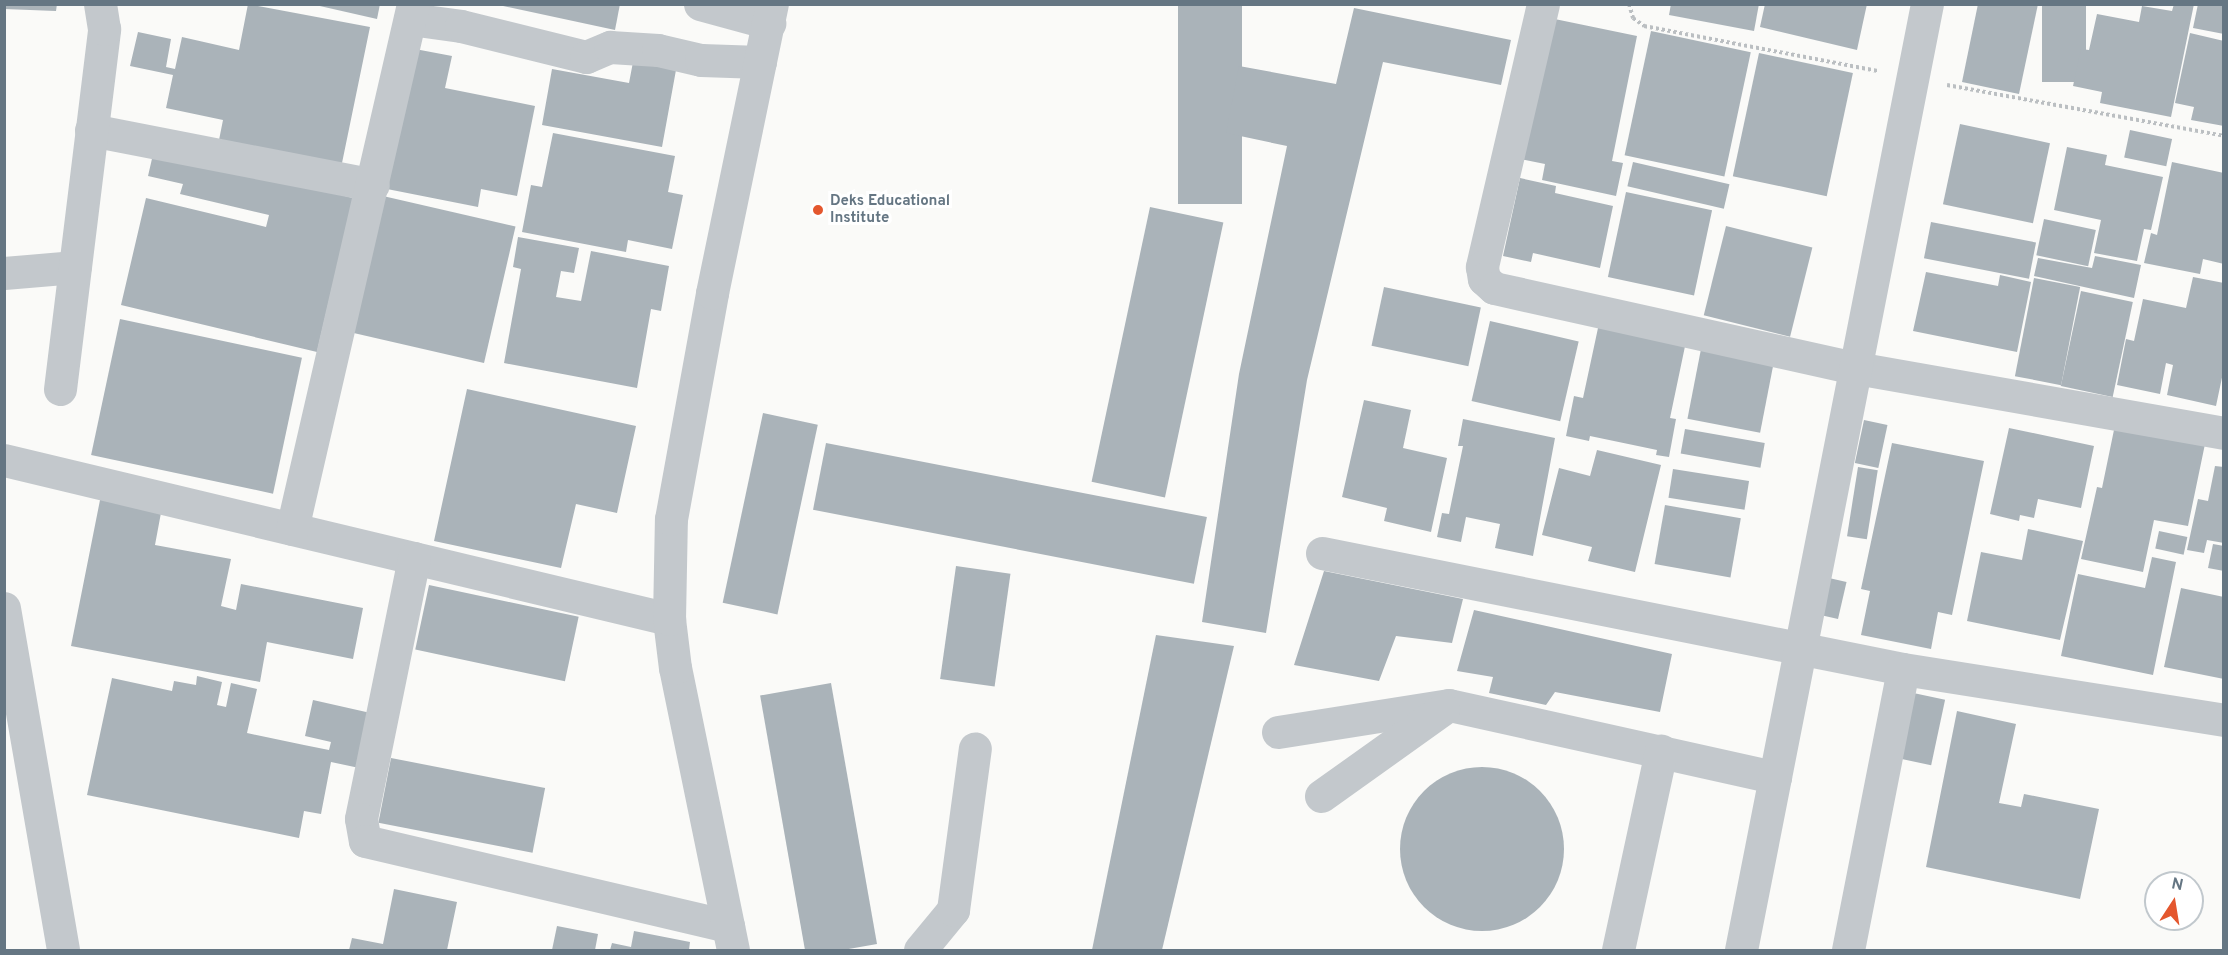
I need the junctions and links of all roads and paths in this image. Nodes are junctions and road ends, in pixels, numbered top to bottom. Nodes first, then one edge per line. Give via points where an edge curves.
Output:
1 (100, 4) edge
2 (700, 4) edge
3 (1543, 4) edge
4 (1928, 4) edge
5 (411, 12) edge
6 (771, 14) edge
7 (760, 62) junction
8 (91, 130) junction
9 (373, 185) junction
10 (75, 267) junction
11 (4, 273) edge
12 (1856, 368) junction
13 (60, 389) dead end
14 (2223, 433) edge
15 (4, 460) edge
16 (292, 529) junction
17 (1322, 553) dead end
18 (414, 558) junction
19 (4, 608) edge
20 (669, 619) junction
21 (1801, 648) junction
22 (1903, 669) junction
23 (1449, 705) junction
24 (2223, 720) edge
25 (1278, 732) dead end
26 (975, 748) dead end
27 (1661, 751) junction
28 (1776, 777) junction
29 (1321, 796) dead end
30 (731, 938) edge
31 (63, 951) edge
32 (920, 951) edge
33 (1618, 951) edge
34 (1741, 951) edge
35 (1848, 951) edge

1 - 8 street via 104,28
2 - 6 street
3 - 12 street via 1482,267 1484,279 1494,288
4 - 12 street
5 - 7 street via 586,57 610,47 658,50 700,60
5 - 9 street
6 - 7 street
7 - 20 street via 671,519
8 - 9 street
8 - 10 street
9 - 16 street
10 - 11 street
10 - 13 street
12 - 14 street
12 - 21 street
15 - 16 street
16 - 18 street
17 - 21 street
18 - 20 street
18 - 30 street via 361,819 365,841
19 - 31 street
20 - 30 street
21 - 22 street
21 - 28 street
22 - 24 street
22 - 35 street
23 - 25 street
23 - 27 street
23 - 29 street
26 - 32 street via 953,910
27 - 28 street
27 - 33 street
28 - 34 street

